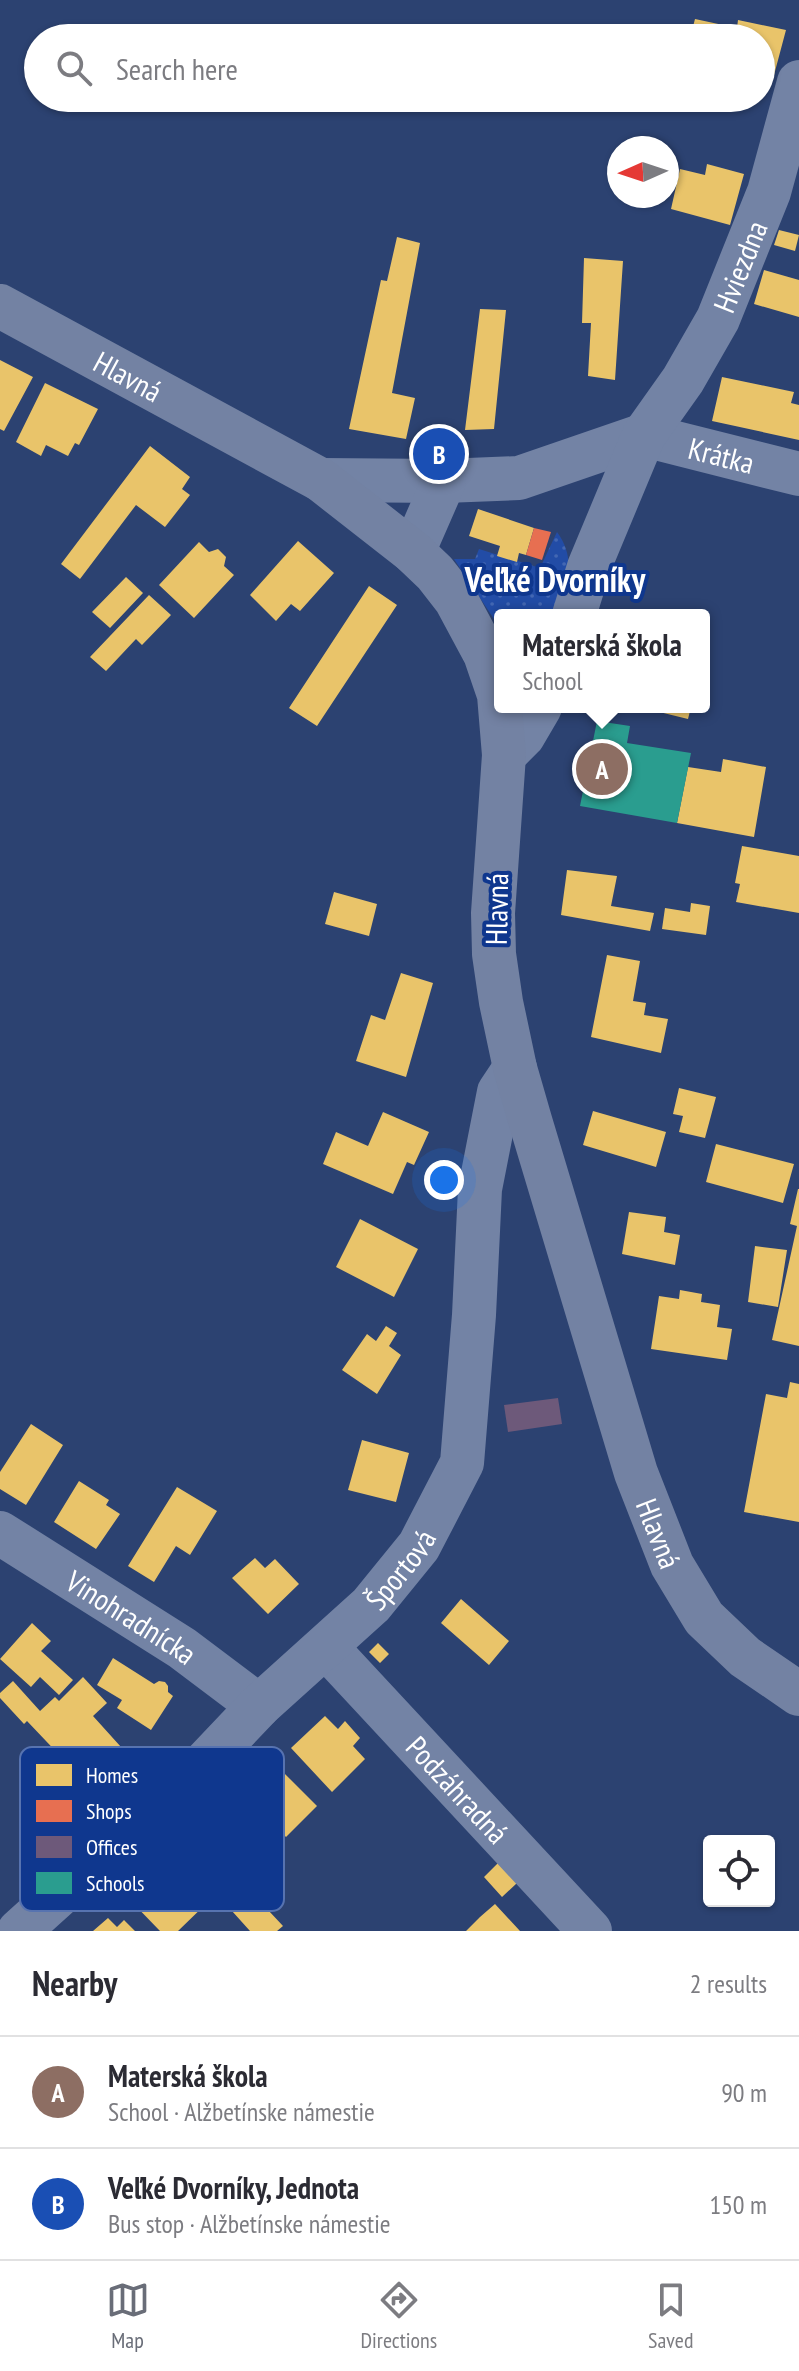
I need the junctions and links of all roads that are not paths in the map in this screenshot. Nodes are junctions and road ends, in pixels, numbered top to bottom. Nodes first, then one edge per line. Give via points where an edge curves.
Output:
1 (799, 82) edge
2 (0, 306) edge
3 (644, 435) junction
4 (799, 474) edge
5 (321, 480) junction
6 (444, 481) junction
7 (413, 552) junction
8 (576, 609) edge
9 (494, 680) edge
10 (500, 713) edge
11 (536, 713) edge
12 (504, 755) junction
13 (515, 1068) junction
14 (0, 1533) edge
15 (326, 1647) junction
16 (799, 1694) edge
17 (259, 1706) junction
18 (220, 1747) edge
19 (41, 1911) edge
20 (19, 1931) edge
21 (590, 1931) edge

1 - 3 street, Hviezdna via 769,192 718,319
2 - 5 main road, Hlavná
3 - 4 street, Krátka
3 - 6 street via 519,478
3 - 8 street, Hviezdna
5 - 6 street
5 - 7 main road, Hlavná
6 - 7 street
7 - 9 main road, Hlavná via 456,600
10 - 12 main road, Hlavná
11 - 12 street
12 - 13 main road, Hlavná via 494,954
13 - 15 street, Športová via 499,1092 480,1189 462,1463 419,1546 371,1605
13 - 16 main road, Hlavná via 636,1473 672,1565 704,1618 745,1657
14 - 17 street, Vinohradnícka via 182,1648
15 - 17 street, Športová
15 - 21 street, Podzáhradná
17 - 18 street, Športová
19 - 20 street, Športová

